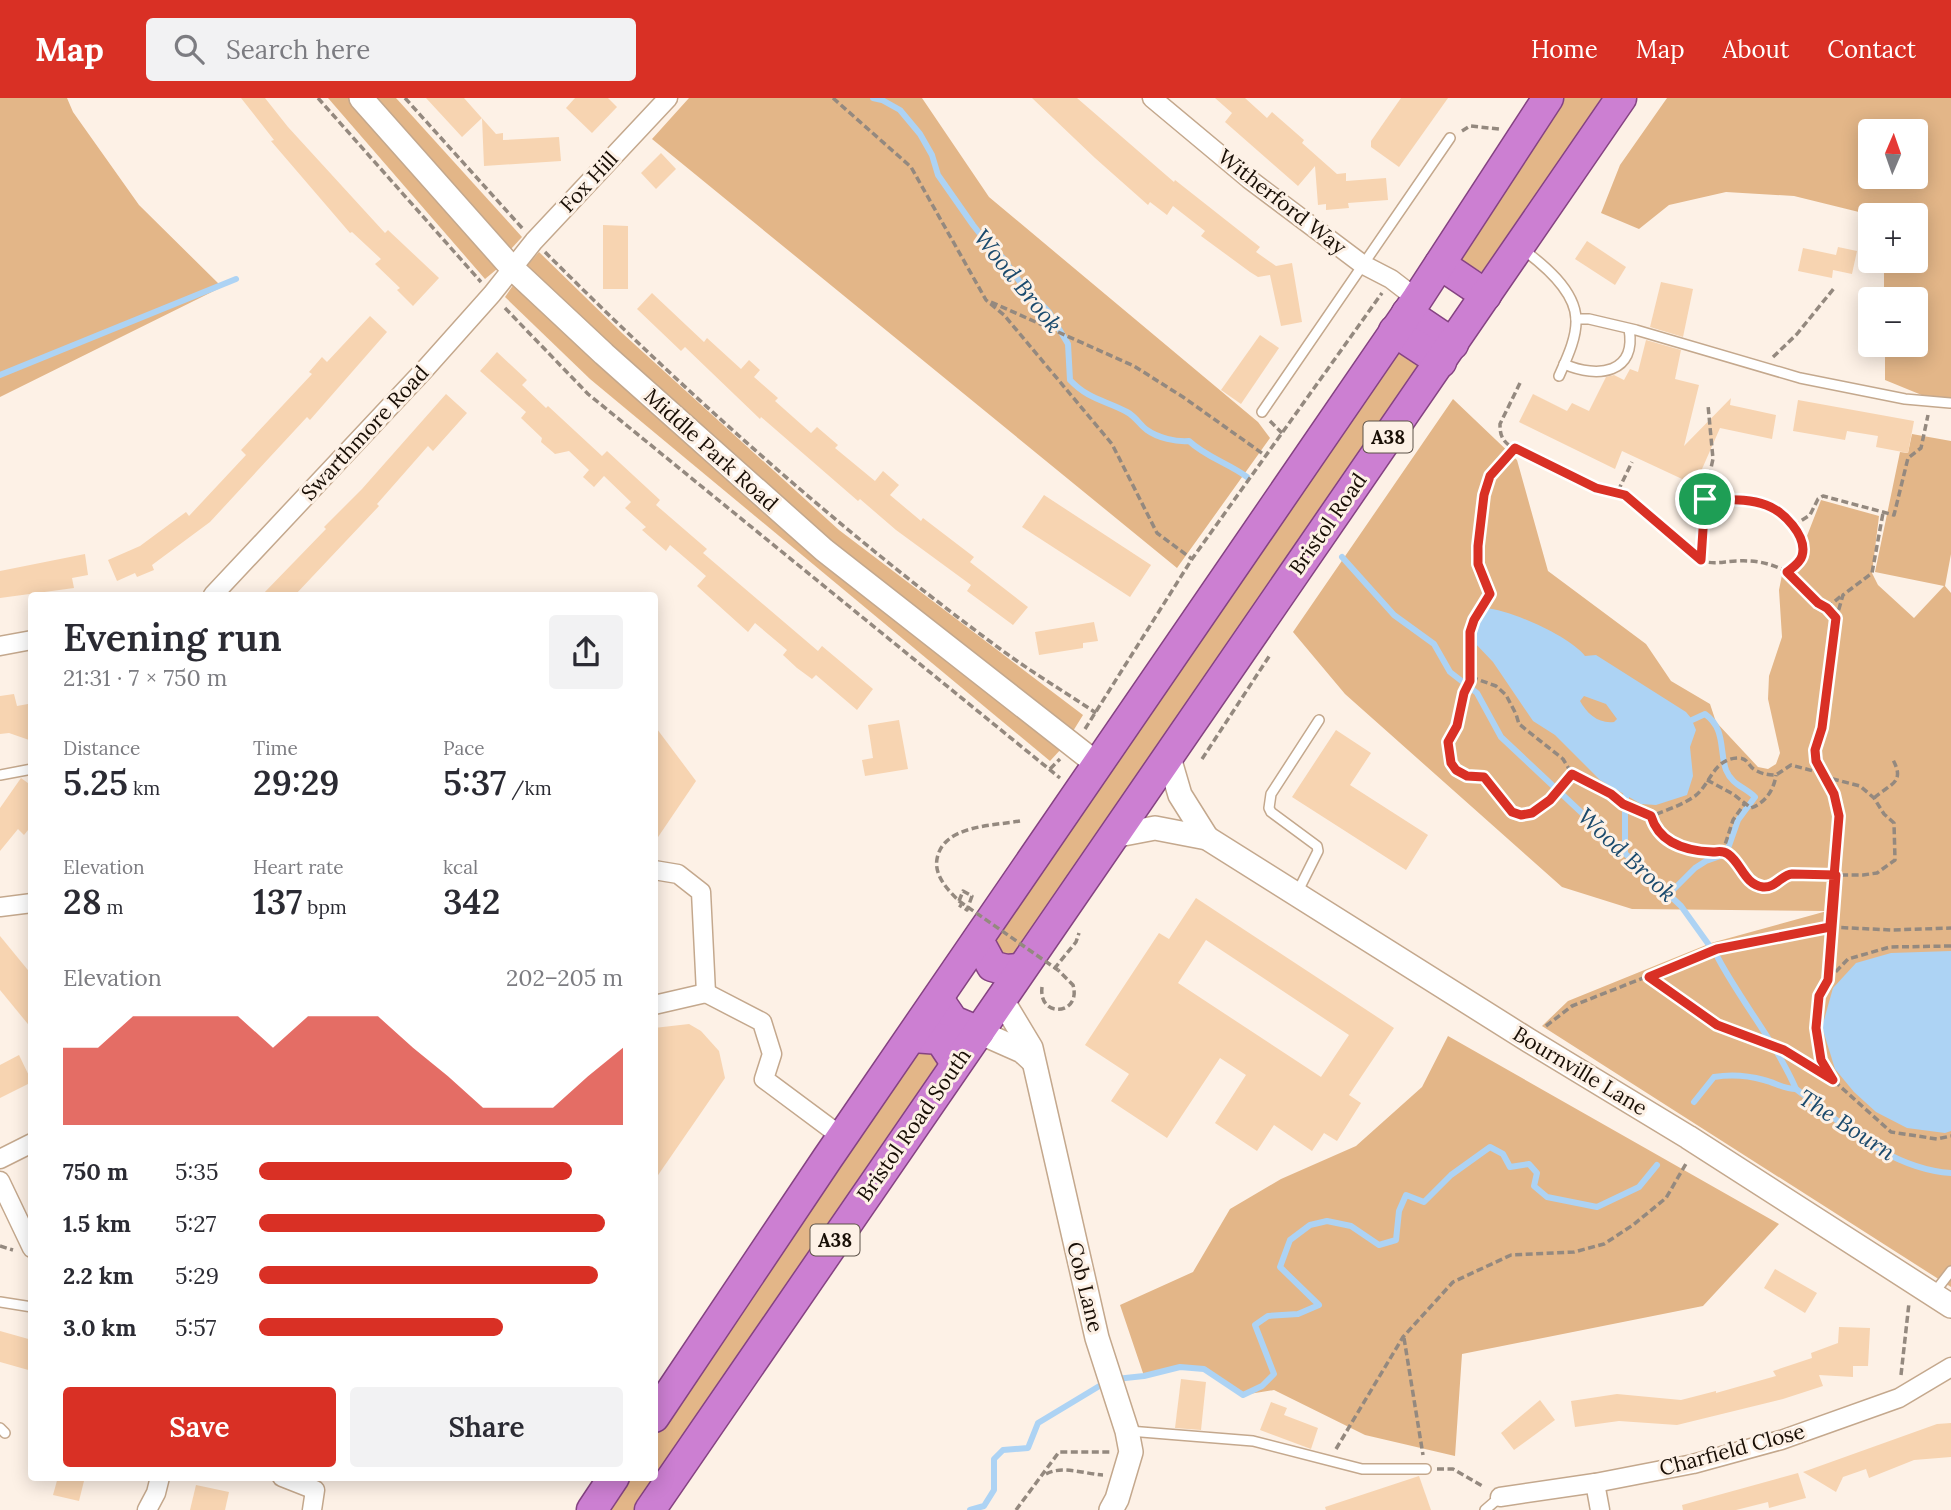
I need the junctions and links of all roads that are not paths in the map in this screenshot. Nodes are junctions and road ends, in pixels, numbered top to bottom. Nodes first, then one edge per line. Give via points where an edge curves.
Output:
1 (361, 98) edge
2 (667, 98) edge
3 (1152, 98) edge
4 (1548, 98) edge
5 (1621, 98) edge
6 (1450, 138) road end
7 (1520, 247) junction
8 (1362, 264) junction
9 (1440, 264) junction
10 (512, 268) junction
11 (1486, 295) junction
12 (1406, 314) junction
13 (1576, 319) junction
14 (1629, 328) junction
15 (1453, 344) junction
16 (1564, 365) junction
17 (1559, 376) dead end
18 (1950, 403) edge
19 (1262, 412) dead end
20 (216, 592) edge
21 (28, 641) edge
22 (0, 646) edge
23 (1319, 720) dead end
24 (1097, 764) junction
25 (1161, 765) junction
26 (28, 770) edge
27 (0, 775) edge
28 (1113, 836) junction
29 (1207, 838) junction
30 (658, 871) edge
31 (1296, 894) junction
32 (28, 904) edge
33 (0, 907) edge
34 (978, 940) junction
35 (956, 974) junction
36 (1033, 975) junction
37 (706, 993) junction
38 (1001, 998) junction
39 (938, 999) junction
40 (658, 1004) edge
41 (979, 1032) junction
42 (913, 1037) junction
43 (1033, 1061) junction
44 (956, 1063) junction
45 (842, 1137) junction
46 (28, 1145) edge
47 (0, 1159) edge
48 (0, 1181) edge
49 (28, 1240) edge
50 (1951, 1270) edge
51 (1942, 1300) edge
52 (0, 1302) edge
53 (28, 1306) edge
54 (1951, 1367) edge
55 (658, 1411) edge
56 (1129, 1441) junction
57 (1426, 1469) road end
58 (159, 1481) edge
59 (292, 1481) edge
60 (611, 1481) edge
61 (1595, 1483) junction
62 (1500, 1497) joint
63 (1117, 1506) edge
64 (147, 1510) edge
65 (312, 1510) edge
66 (592, 1510) edge
67 (650, 1510) edge
68 (1485, 1510) edge
69 (1600, 1510) edge

1 - 10 street, Middle Park Road
2 - 10 street, Fox Hill
3 - 8 street, Witherford Way
4 - 9 highway, A38
5 - 7 highway, Bristol Road / A38
6 - 8 lane
7 - 11 highway, Bristol Road / A38
7 - 13 lane via 1560,283
8 - 12 street, Witherford Way via 1391,279
8 - 19 lane
9 - 11 highway
9 - 12 highway, A38
10 - 20 street, Swarthmore Road
10 - 24 street, Middle Park Road via 824,550
11 - 15 highway, Bristol Road / A38
12 - 15 highway
12 - 15 highway
12 - 24 highway, A38
13 - 14 lane
13 - 16 lane
14 - 16 lane via 1629,355 1614,370 1591,372
14 - 18 lane via 1800,378
15 - 25 highway, Bristol Road / A38
16 - 17 lane
21 - 22 street
23 - 31 lane via 1269,802 1271,812 1317,846
24 - 34 highway, A38
25 - 28 highway, Bristol Road South / A38
25 - 29 street, Bournville Lane
26 - 27 lane
28 - 29 street, Bournville Lane via 1155,828
28 - 36 highway, Bristol Road South / A38
29 - 31 street, Bournville Lane
30 - 37 street via 678,874 701,892
31 - 51 street, Bournville Lane
32 - 33 street
34 - 35 highway, A38
34 - 36 highway via 992,966
35 - 38 highway via 982,979
35 - 39 highway, A38
36 - 38 highway, Bristol Road South / A38
37 - 40 street
37 - 45 street via 762,1022 772,1054 764,1079
38 - 41 highway, Bristol Road South / A38
38 - 43 street, Cob Lane via 1031,1048
39 - 41 highway via 953,1021
39 - 42 highway, A38
41 - 43 street via 1022,1051
41 - 44 highway, Bristol Road South / A38
42 - 44 highway via 940,1039
42 - 45 highway, A38
43 - 56 street, Cob Lane via 1097,1338
44 - 67 highway, Bristol Road South / A38
45 - 55 highway, A38
46 - 47 street
48 - 49 street
50 - 51 lane
52 - 53 lane
54 - 61 street, Charfield Close via 1899,1398 1781,1440 1693,1464
56 - 57 lane via 1253,1441 1362,1469
56 - 63 street
58 - 64 street
59 - 65 street via 315,1490
60 - 66 highway
61 - 62 street, Charfield Close
61 - 69 street
62 - 68 lane

